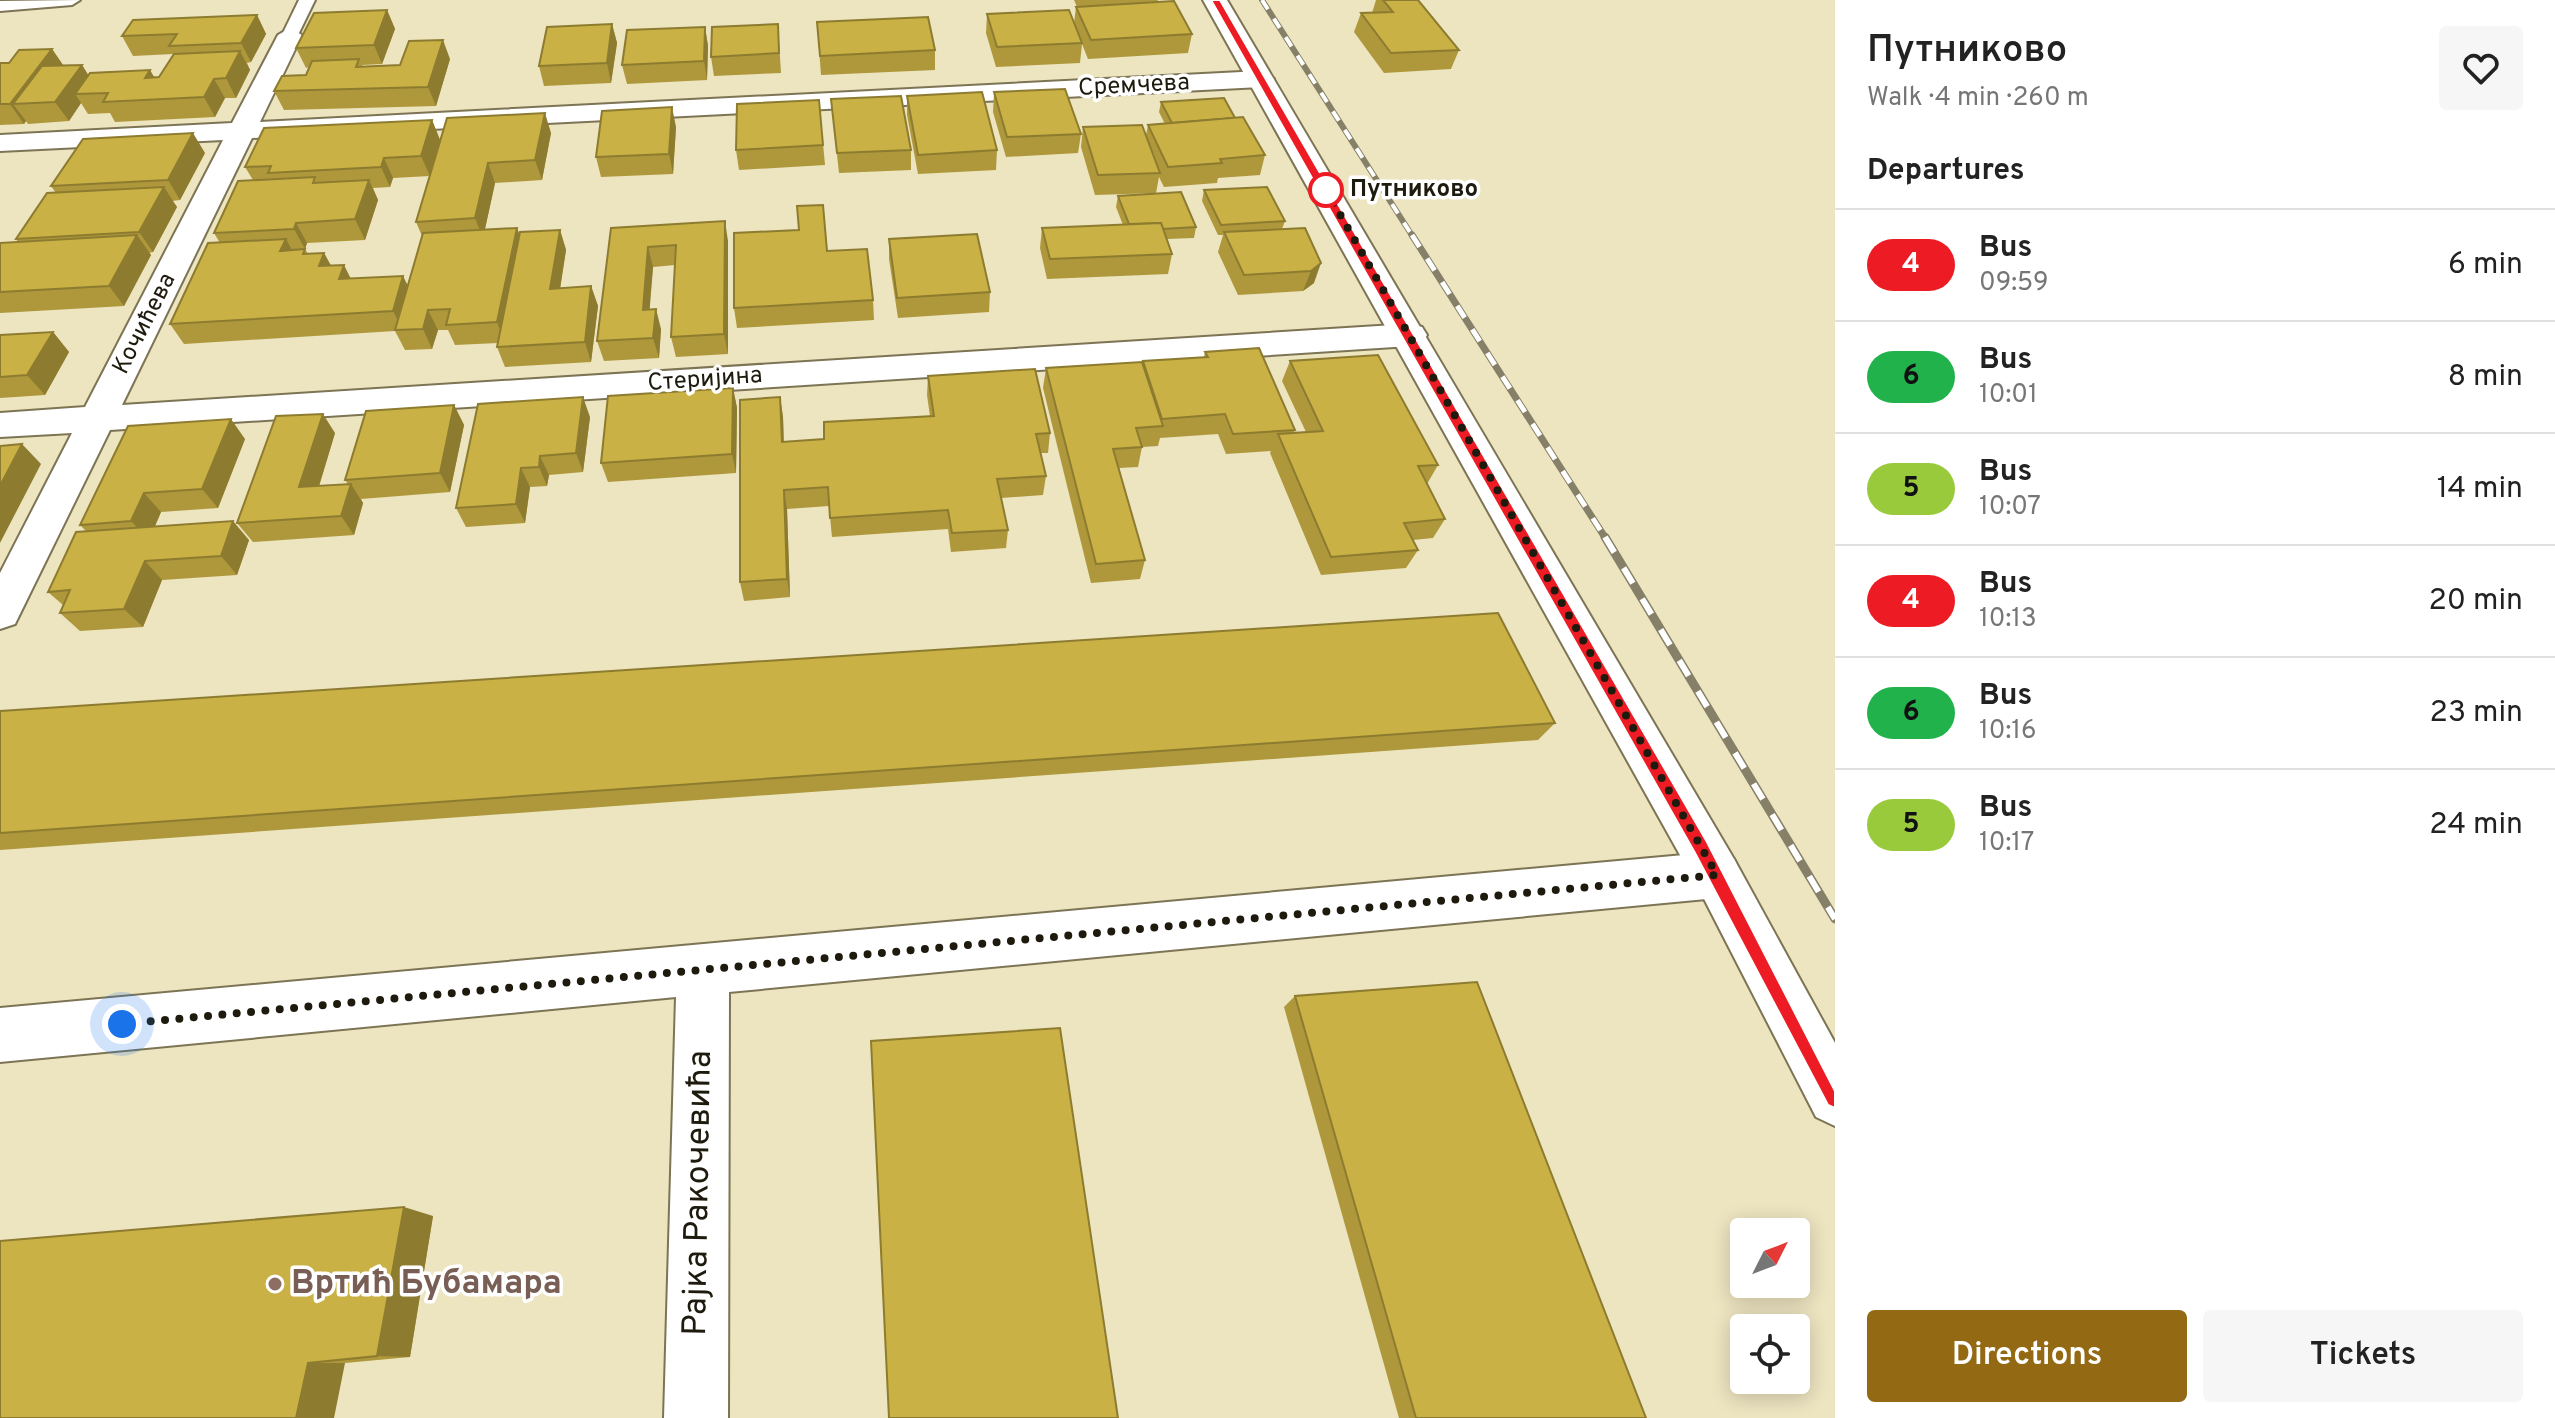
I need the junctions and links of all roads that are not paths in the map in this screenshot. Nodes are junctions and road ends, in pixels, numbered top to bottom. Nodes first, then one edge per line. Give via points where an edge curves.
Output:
1 (72, 0) edge
2 (307, 0) edge
3 (1215, 0) edge
4 (0, 6) edge
5 (290, 35) joint
6 (1261, 79) junction
7 (242, 131) junction
8 (0, 143) edge
9 (1410, 335) junction
10 (98, 418) junction
11 (0, 425) edge
12 (0, 613) edge
13 (1717, 875) junction
14 (703, 968) junction
15 (0, 1035) edge
16 (1835, 1098) edge
17 (696, 1418) edge

1 - 4 lane
2 - 5 lane
3 - 6 street
5 - 7 street, Кочићева
6 - 7 street, Сремчева
6 - 9 street
7 - 8 street, Сремчева
7 - 10 street, Кочићева
9 - 10 street, Стеријина
9 - 13 street
10 - 11 street, Стеријина
10 - 12 street, Кочићева
13 - 14 street
13 - 16 street
14 - 15 street
14 - 17 street, Рајка Ракочевића

